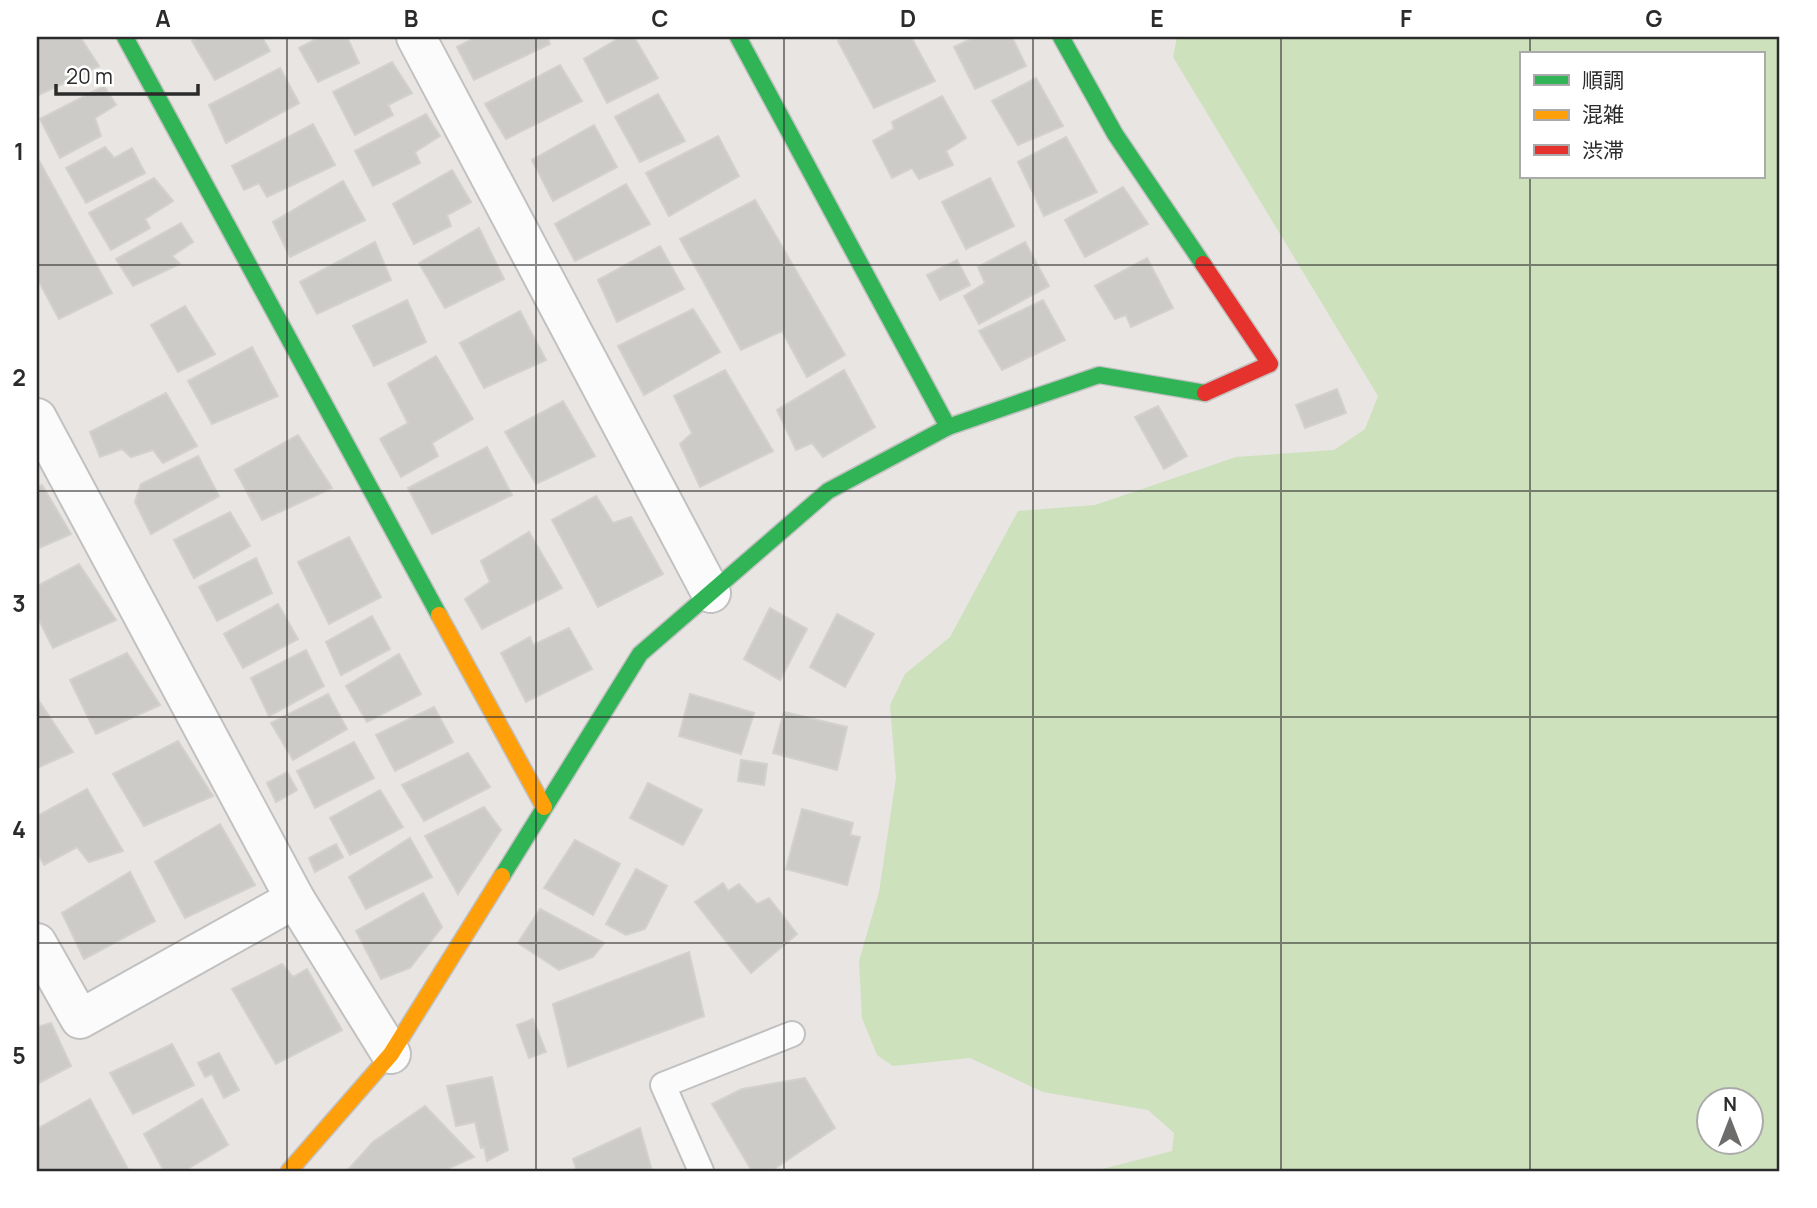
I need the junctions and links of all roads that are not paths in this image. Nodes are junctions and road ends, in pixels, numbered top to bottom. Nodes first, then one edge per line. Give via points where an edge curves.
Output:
1 (125, 37) edge
2 (416, 37) edge
3 (738, 37) edge
4 (1061, 37) edge
5 (37, 418) edge
6 (948, 427) junction
7 (712, 593) junction
8 (544, 807) junction
9 (295, 899) junction
10 (37, 943) edge
11 (792, 1034) dead end
12 (391, 1054) junction
13 (289, 1171) edge
14 (701, 1171) edge

1 - 8 street
2 - 7 street
3 - 6 street
4 - 6 street via 1115,134 1270,364 1205,393 1099,375
5 - 9 street
6 - 7 street via 828,491
7 - 8 street via 640,654
8 - 12 street
9 - 10 street via 80,1019
9 - 12 street
11 - 14 lane via 663,1084
12 - 13 street

